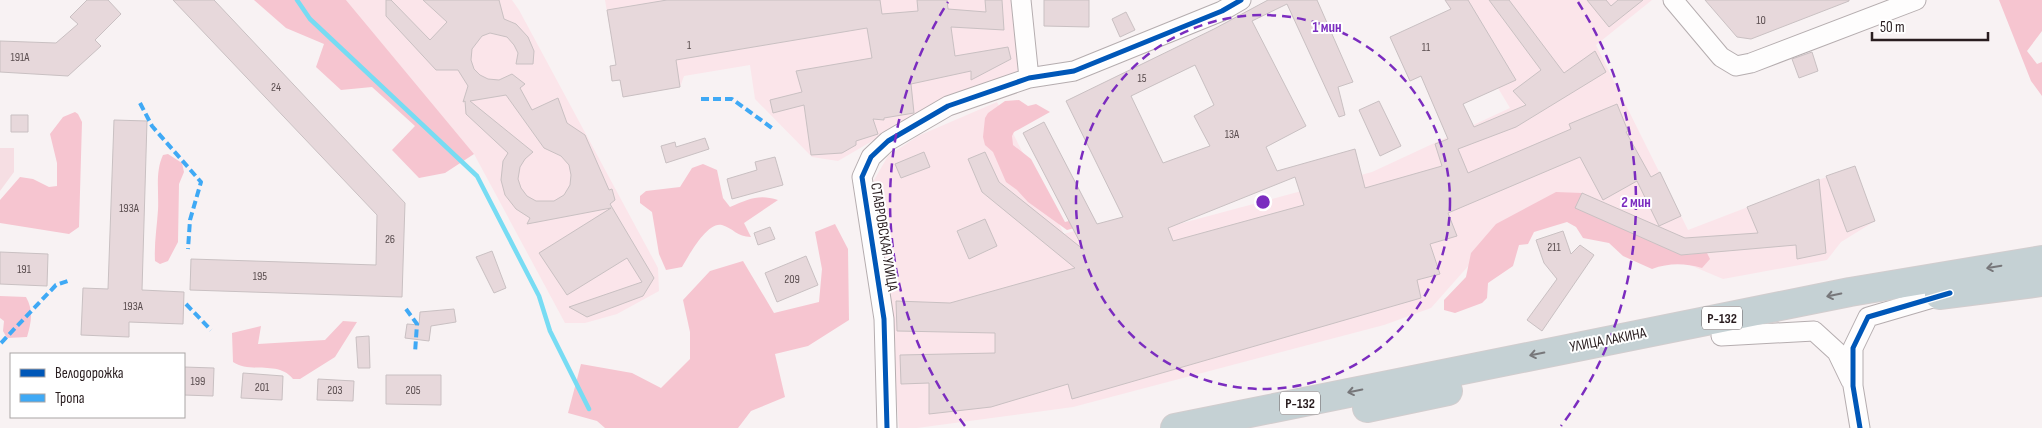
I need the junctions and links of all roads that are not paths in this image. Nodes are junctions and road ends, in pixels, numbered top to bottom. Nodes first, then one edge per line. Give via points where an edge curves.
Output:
1 (1022, 0) edge
2 (1241, 0) edge
3 (1673, 0) edge
4 (1916, 0) edge
5 (1029, 78) junction
6 (2042, 260) edge
7 (2042, 282) edge
8 (1950, 293) junction
9 (1721, 336) junction
10 (1853, 386) junction
11 (887, 428) edge
12 (1175, 428) edge
13 (1268, 428) edge
14 (1860, 428) edge

1 - 5 street
2 - 5 street, СТАВРОВСКАЯ УЛИЦА via 1222,11 1074,71
3 - 4 street via 1721,57 1736,66
5 - 11 street, СТАВРОВСКАЯ УЛИЦА via 948,106 928,117 888,141 871,158 862,176 884,319
6 -> 12 highway, УЛИЦА ЛАКИНА / Р-132 via 1850,292
7 - 8 highway, УЛИЦА ЛАКИНА / Р-132
8 - 9 highway, УЛИЦА ЛАКИНА / Р-132
8 - 10 street via 1868,317 1853,348
9 - 10 street via 1814,331 1837,352
9 - 13 highway, УЛИЦА ЛАКИНА / Р-132
10 - 14 street

